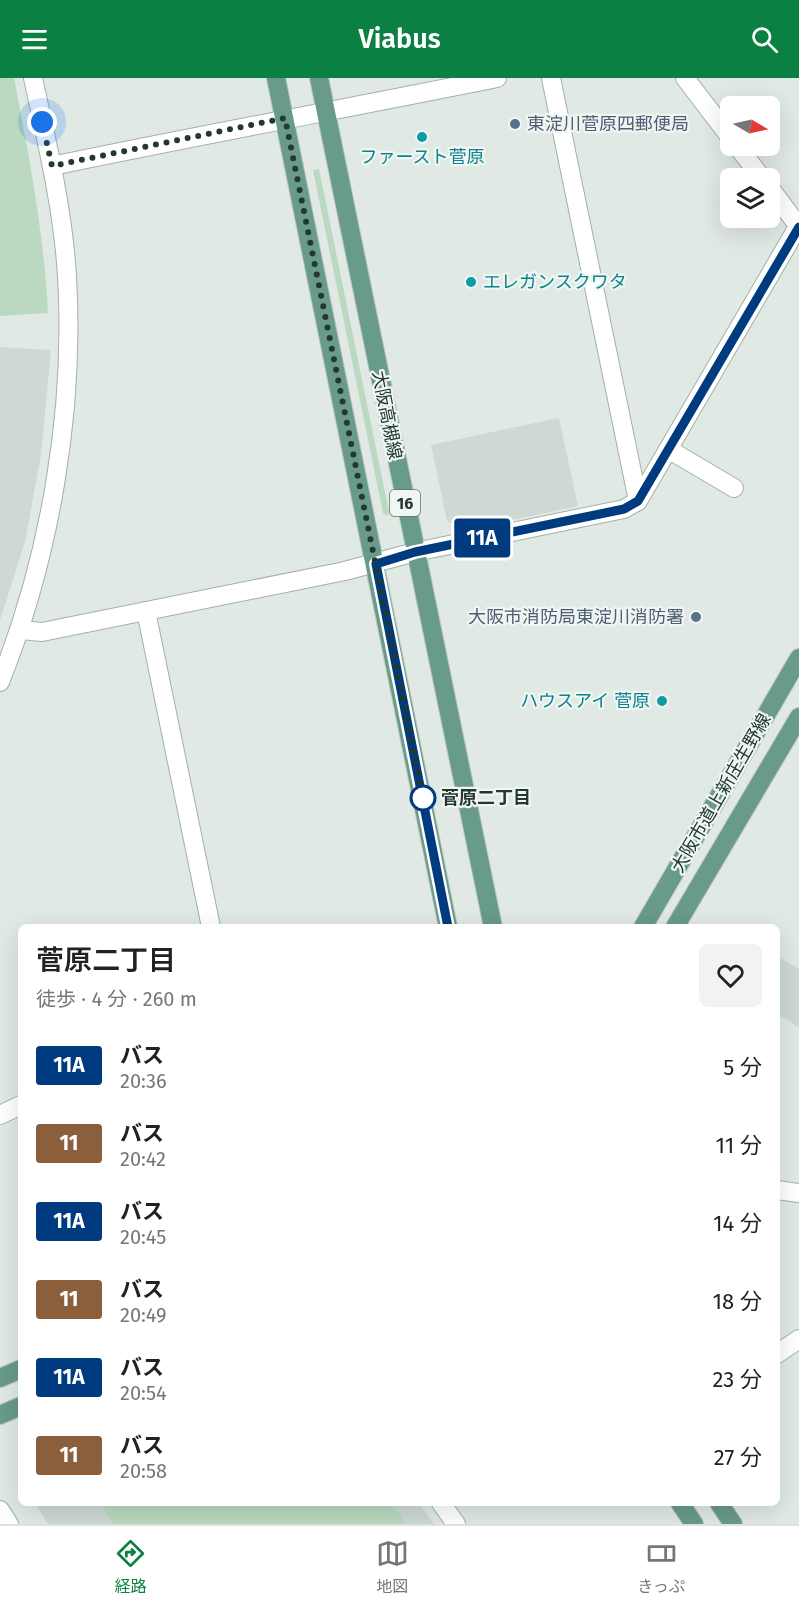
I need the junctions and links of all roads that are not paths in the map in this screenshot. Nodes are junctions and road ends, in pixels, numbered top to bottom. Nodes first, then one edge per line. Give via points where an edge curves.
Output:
1 (33, 78) edge
2 (276, 78) edge
3 (319, 78) edge
4 (497, 78) edge
5 (551, 78) edge
6 (686, 78) edge
7 (326, 112) junction
8 (285, 118) junction
9 (720, 124) edge
10 (745, 156) edge
11 (52, 166) junction
12 (754, 168) edge
13 (780, 201) edge
14 (799, 226) edge
15 (668, 449) junction
16 (735, 488) dead end
17 (638, 501) junction
18 (415, 552) junction
19 (376, 564) junction
20 (146, 611) junction
21 (21, 630) junction
22 (799, 658) edge
23 (0, 682) edge
24 (799, 717) edge
25 (210, 924) edge
26 (447, 924) edge
27 (492, 924) edge
28 (645, 924) edge
29 (677, 924) edge
30 (18, 1107) edge
31 (0, 1115) edge
32 (780, 1190) edge
33 (799, 1193) edge
34 (799, 1339) edge
35 (780, 1352) edge
36 (18, 1370) edge
37 (0, 1378) edge
38 (18, 1407) edge
39 (0, 1415) edge
40 (443, 1506) edge
41 (682, 1506) edge
42 (721, 1506) edge
43 (0, 1510) edge
44 (9, 1524) edge
45 (456, 1524) edge
46 (694, 1524) edge
47 (733, 1524) edge

1 - 11 street
2 - 8 main road, 16
3 - 7 main road, 大阪高槻線 / 16
4 - 7 street
5 - 17 street
6 - 9 street
7 - 8 street
7 - 18 main road, 大阪高槻線 / 16
8 - 11 street
8 - 19 main road, 16
10 - 12 street
11 - 21 street via 67,275 67,375 52,504
13 - 14 street
14 - 15 street
15 - 16 street
15 - 17 street
17 - 18 street via 624,509
18 - 19 street
18 - 27 main road, 大阪高槻線 / 16
19 - 20 street
19 - 26 main road, 16
20 - 21 street via 42,632
20 - 25 street
21 - 23 street
22 - 28 main road, 大阪市道上新庄生野線
24 - 29 main road, 大阪市道上新庄生野線
30 - 31 street
32 - 33 street
34 - 35 street
36 - 37 main road
38 - 39 main road
40 - 45 street
41 - 46 main road
42 - 47 main road
43 - 44 street

